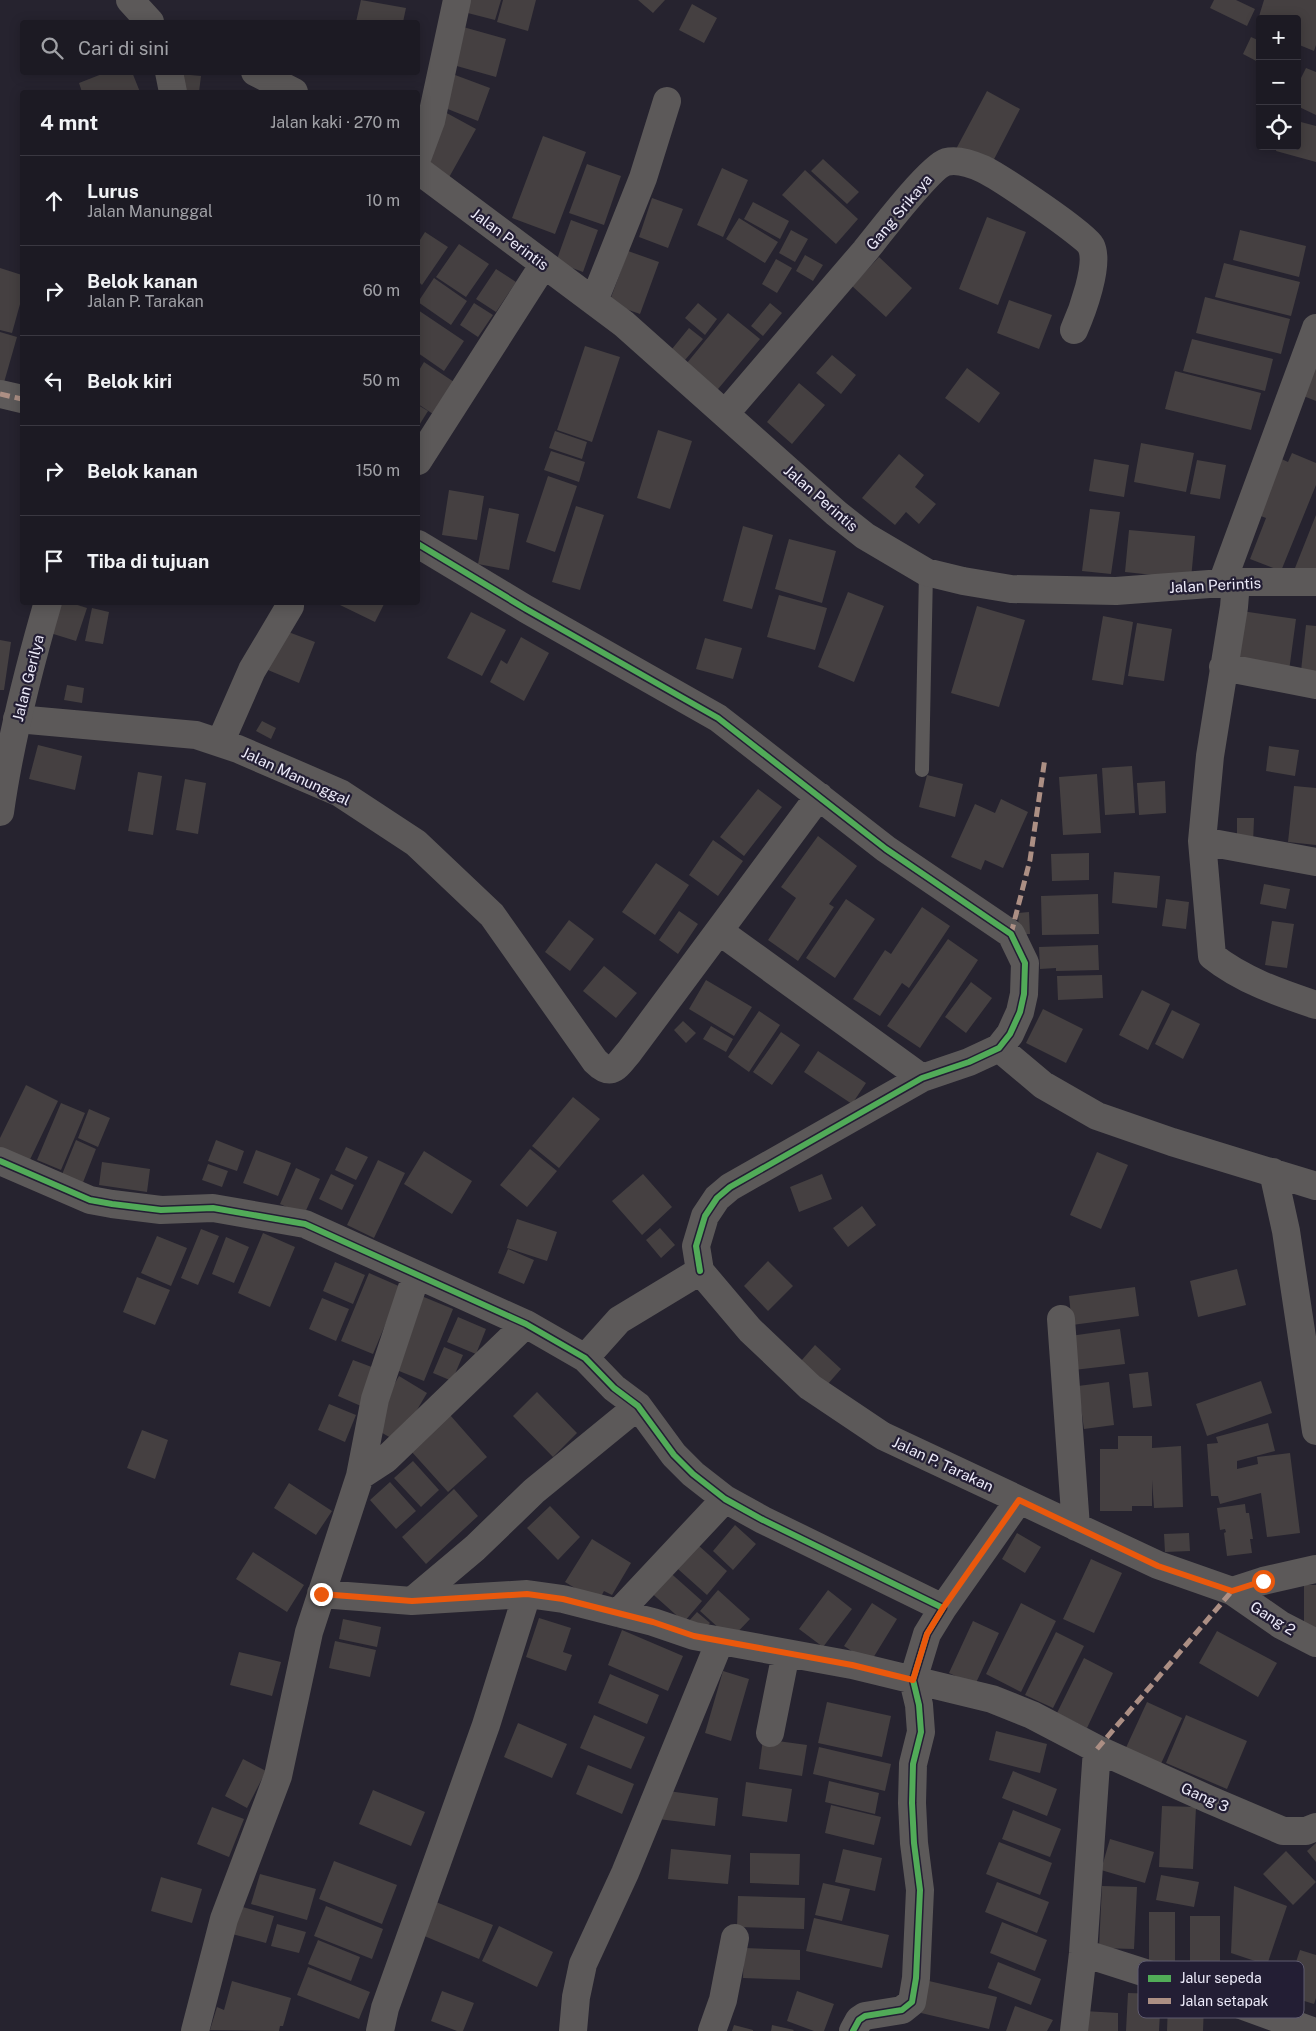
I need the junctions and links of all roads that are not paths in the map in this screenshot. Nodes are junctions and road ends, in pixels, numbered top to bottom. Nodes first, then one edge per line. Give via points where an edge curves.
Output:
1 (130, 0) edge
2 (457, 0) edge
3 (148, 20) edge
4 (170, 75) edge
5 (261, 75) edge
6 (173, 90) edge
7 (290, 90) edge
8 (667, 101) dead end
9 (420, 151) edge
10 (420, 171) edge
11 (544, 264) junction
12 (594, 301) junction
13 (1316, 328) edge
14 (1074, 330) dead end
15 (0, 394) edge
16 (20, 399) edge
17 (725, 414) junction
18 (420, 458) edge
19 (420, 545) edge
20 (926, 572) junction
21 (1316, 582) edge
22 (1229, 583) junction
23 (47, 605) edge
24 (290, 606) dead end
25 (1223, 668) junction
26 (1316, 685) edge
27 (17, 718) junction
28 (220, 743) junction
29 (922, 770) dead end
30 (819, 796) junction
31 (0, 812) edge
32 (1202, 841) junction
33 (1316, 862) edge
34 (719, 931) junction
35 (1316, 1005) edge
36 (999, 1048) junction
37 (922, 1078) junction
38 (0, 1161) edge
39 (1273, 1172) junction
40 (1316, 1186) edge
41 (700, 1271) junction
42 (416, 1276) junction
43 (1061, 1319) dead end
44 (526, 1324) junction
45 (585, 1358) junction
46 (638, 1406) junction
47 (1316, 1431) edge
48 (360, 1476) junction
49 (725, 1499) junction
50 (1019, 1500) junction
51 (1076, 1527) junction
52 (1316, 1569) edge
53 (1232, 1591) junction
54 (321, 1594) junction
55 (527, 1594) junction
56 (412, 1601) junction
57 (943, 1608) junction
58 (618, 1613) junction
59 (720, 1641) junction
60 (1316, 1643) edge
61 (786, 1653) junction
62 (913, 1680) junction
63 (770, 1733) dead end
64 (1097, 1749) junction
65 (1316, 1828) edge
66 (735, 1938) dead end
67 (1083, 1953) junction
68 (1138, 1971) edge
69 (1276, 2018) edge
70 (194, 2031) edge
71 (380, 2031) edge
72 (573, 2031) edge
73 (712, 2031) edge
74 (853, 2031) edge
75 (1074, 2031) edge
76 (1312, 2031) edge

1 - 3 street
2 - 9 street via 431,121
4 - 6 street
5 - 7 street
8 - 12 street via 643,178
10 - 11 street, Jalan Perintis
11 - 12 street, Jalan Perintis
11 - 18 street
12 - 17 street, Jalan Perintis
13 - 22 street
14 - 17 street, Gang Srikaya via 1085,305 1091,278 1091,246 1076,230 984,169 959,161 945,162 885,224 865,252
15 - 16 street
17 - 20 street, Jalan Perintis via 864,536
19 - 30 street via 718,718
20 - 22 street, Jalan Perintis via 1011,589 1116,591
20 - 29 lane
21 - 22 street, Jalan Perintis
22 - 25 street via 1234,607
23 - 27 street, Jalan Gerilya
24 - 28 street via 252,670
25 - 26 street
25 - 32 street
27 - 28 street, Jalan Manunggal via 196,735
27 - 31 street, Jalan Gerilya
28 - 34 street, Jalan Manunggal via 340,793 416,843 492,915 584,1047 602,1068 609,1071 614,1070 629,1052
30 - 34 street
30 - 36 street via 886,850 1011,934 1025,963 1024,994 1014,1027
32 - 33 street
32 - 35 street via 1212,956 1242,975
34 - 37 street
36 - 37 street
36 - 39 street via 1044,1085 1097,1116
37 - 41 street via 730,1187 717,1198 706,1216 696,1246
38 - 42 street via 90,1200 161,1210 213,1208 305,1224
39 - 40 street
39 - 47 street via 1286,1231
41 - 45 street via 619,1320
41 - 50 street, Jalan P. Tarakan via 750,1330 810,1387 883,1436
42 - 44 street
42 - 48 street via 375,1398
43 - 51 street
44 - 45 street
44 - 48 street via 386,1459
45 - 46 street via 614,1388
46 - 49 street via 674,1455
46 - 56 street via 534,1491
48 - 54 street
49 - 57 street
49 - 58 street
50 - 51 street, Jalan P. Tarakan
50 - 57 street
51 - 53 street, Jalan P. Tarakan via 1158,1566
52 - 53 street
53 - 60 street, Gang 2 via 1281,1625
54 - 56 street, Gang 3
54 - 70 street via 309,1632 278,1776 224,1919
55 - 56 street, Gang 3
55 - 58 street, Gang 3
55 - 71 street via 486,1725 385,2008
57 - 62 street via 927,1634
58 - 59 street, Gang 3
59 - 61 street, Gang 3
59 - 72 street via 625,1873 583,1964
61 - 62 street, Gang 3
61 - 63 street
62 - 64 street, Gang 3 via 992,1699 1032,1715
62 - 74 street via 921,1732 913,1764 914,1843 920,1890 912,2002 902,2010 866,2016 859,2020
64 - 65 street, Gang 3 via 1283,1831
64 - 67 street
66 - 73 street via 723,2000
67 - 68 street
67 - 75 street
69 - 76 street

